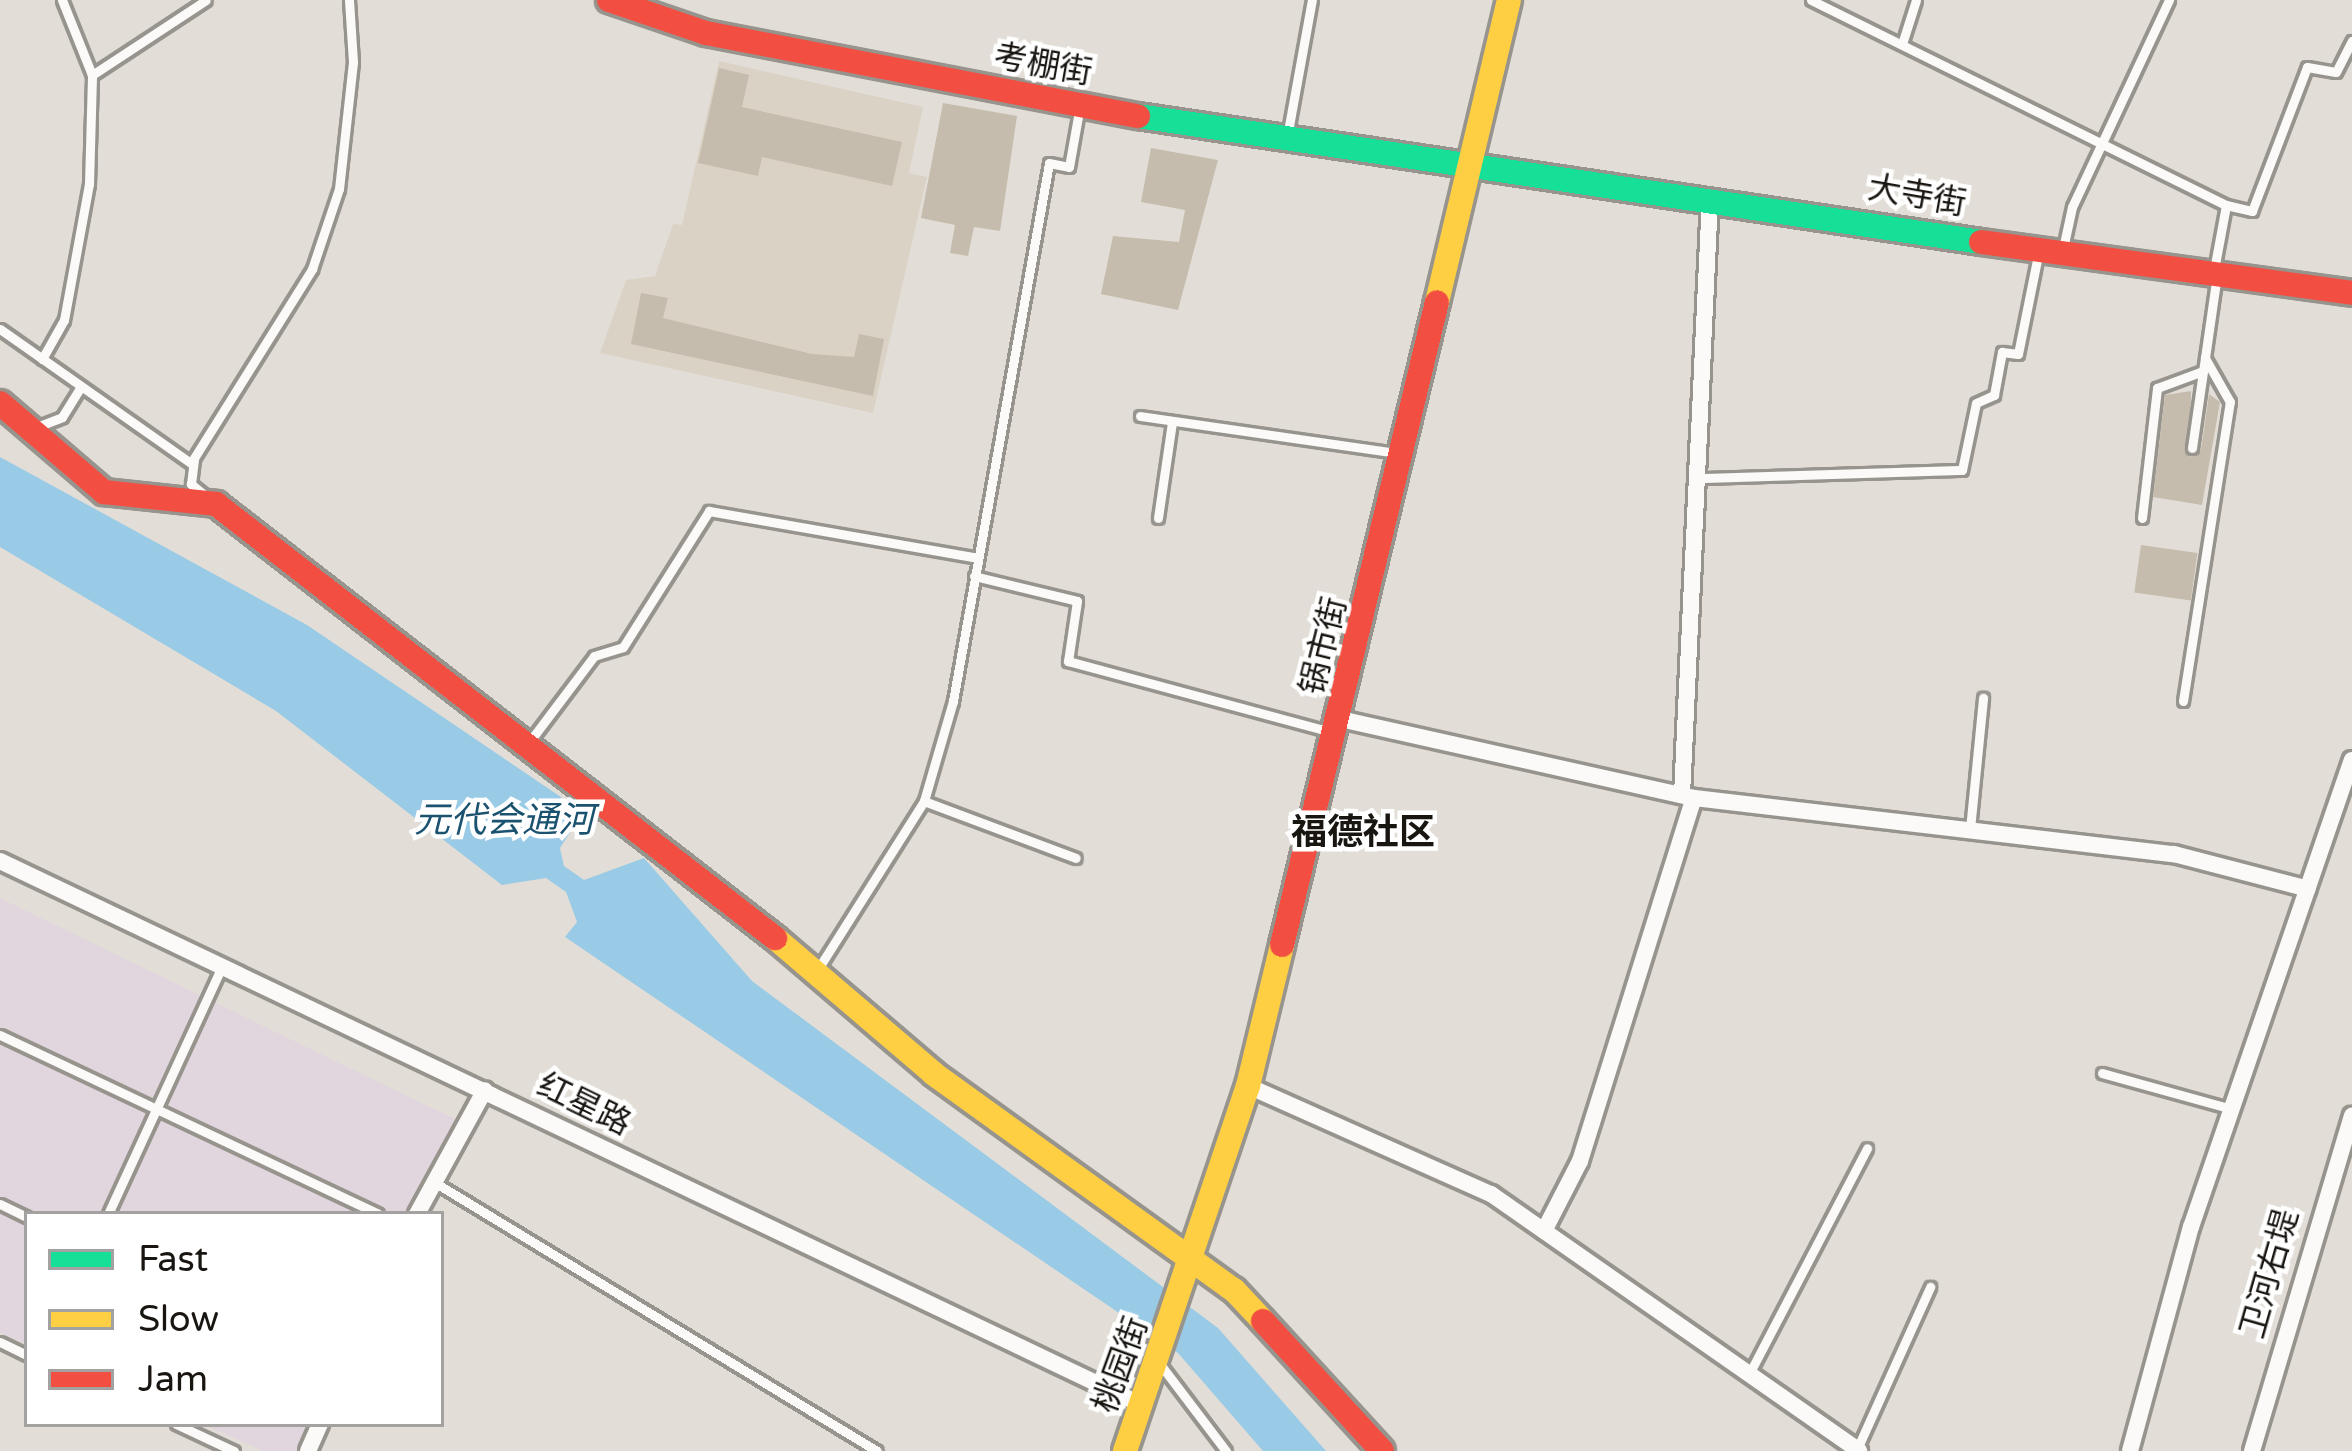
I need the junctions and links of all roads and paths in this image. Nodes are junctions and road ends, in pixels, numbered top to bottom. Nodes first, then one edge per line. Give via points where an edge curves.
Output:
1 (62, 0) edge
2 (206, 0) edge
3 (349, 0) edge
4 (609, 0) edge
5 (1312, 0) edge
6 (1509, 0) edge
7 (1811, 0) edge
8 (1916, 0) edge
9 (2169, 0) edge
10 (2352, 41) edge
11 (1903, 44) junction
12 (92, 75) junction
13 (1080, 105) junction
14 (1286, 142) junction
15 (2101, 144) junction
16 (1470, 171) junction
17 (1711, 200) junction
18 (2226, 206) junction
19 (2050, 251) junction
20 (2216, 273) junction
21 (2352, 293) edge
22 (0, 329) edge
23 (42, 359) junction
24 (2204, 365) junction
25 (81, 386) junction
26 (0, 403) edge
27 (1139, 416) dead end
28 (1172, 422) junction
29 (31, 430) junction
30 (2192, 448) dead end
31 (1404, 453) junction
32 (192, 464) junction
33 (1701, 478) junction
34 (216, 504) junction
35 (1158, 518) dead end
36 (2142, 518) dead end
37 (977, 558) junction
38 (974, 576) junction
39 (1983, 698) dead end
40 (2183, 701) dead end
41 (1338, 726) junction
42 (528, 744) junction
43 (2352, 760) edge
44 (1688, 796) junction
45 (924, 801) junction
46 (1970, 835) junction
47 (1076, 858) dead end
48 (0, 861) edge
49 (2308, 889) junction
50 (221, 967) junction
51 (816, 973) junction
52 (0, 1035) edge
53 (2102, 1073) dead end
54 (1249, 1086) junction
55 (485, 1090) junction
56 (156, 1109) junction
57 (2232, 1109) junction
58 (2352, 1116) edge
59 (1867, 1148) dead end
60 (434, 1182) junction
61 (109, 1211) edge
62 (371, 1211) edge
63 (419, 1211) edge
64 (1544, 1231) junction
65 (1194, 1261) junction
66 (1930, 1287) dead end
67 (1180, 1301) joint
68 (1158, 1361) junction
69 (1748, 1376) junction
70 (1142, 1405) junction
71 (182, 1427) edge
72 (1858, 1450) edge
73 (234, 1451) edge
74 (878, 1451) edge
75 (1125, 1451) edge
76 (1226, 1451) edge
77 (1382, 1451) edge
78 (2130, 1451) edge
79 (2252, 1451) edge

1 - 12 lane
2 - 12 lane
3 - 32 lane via 349,130 328,228 268,349
4 - 13 street, 考棚街 via 706,34
5 - 14 lane
6 - 16 street, 锅市街
7 - 11 lane
8 - 11 lane
9 - 15 lane
10 - 18 lane via 2336,72 2307,67 2252,211
11 - 15 lane
12 - 23 lane via 89,184 70,296
13 - 14 street, 考棚街
13 - 37 lane via 1069,167 1049,163
14 - 16 street, 考棚街
15 - 18 lane
15 - 19 lane
16 - 17 street, 大寺街
16 - 31 street, 锅市街
17 - 19 street, 大寺街
17 - 33 street
18 - 20 lane
19 - 20 street, 大寺街
19 - 33 lane via 2018,354 2002,352 1994,394 1976,404 1962,470
20 - 21 street, 大寺街
20 - 24 lane
22 - 23 lane
23 - 25 lane
24 - 30 lane
24 - 36 lane via 2157,388
24 - 40 lane via 2230,402
25 - 29 lane via 62,417
25 - 32 lane
26 - 29 street
27 - 28 lane
28 - 31 lane
28 - 35 lane
29 - 34 street via 104,492
31 - 41 street, 锅市街
32 - 34 lane via 191,484
33 - 44 street
34 - 42 street
37 - 38 lane
37 - 42 lane via 709,511 623,647 594,656
38 - 41 lane via 1078,601 1068,661
38 - 45 lane
39 - 46 lane
41 - 44 street
41 - 54 street, 锅市街
42 - 51 street
43 - 49 street
44 - 46 street
44 - 64 street via 1580,1160
45 - 47 lane
45 - 51 lane
46 - 49 street via 2174,854
48 - 50 street, 红星路
49 - 57 street
50 - 55 street, 红星路
50 - 56 lane
51 - 65 street via 934,1074
52 - 56 lane
53 - 57 lane
54 - 64 street via 1358,1127
54 - 65 street, 锅市街
55 - 60 street
55 - 70 street, 红星路
56 - 61 lane
56 - 62 lane
57 - 78 street
58 - 79 street, 卫河右堤
59 - 69 lane
60 - 63 street
60 - 74 lane
64 - 69 street
65 - 67 street, 锅市街
65 - 77 street via 1285,1339
66 - 72 lane
67 - 68 street, 桃园街
68 - 70 street, 桃园街
68 - 76 lane
69 - 72 street
70 - 75 street, 桃园街
71 - 73 lane

